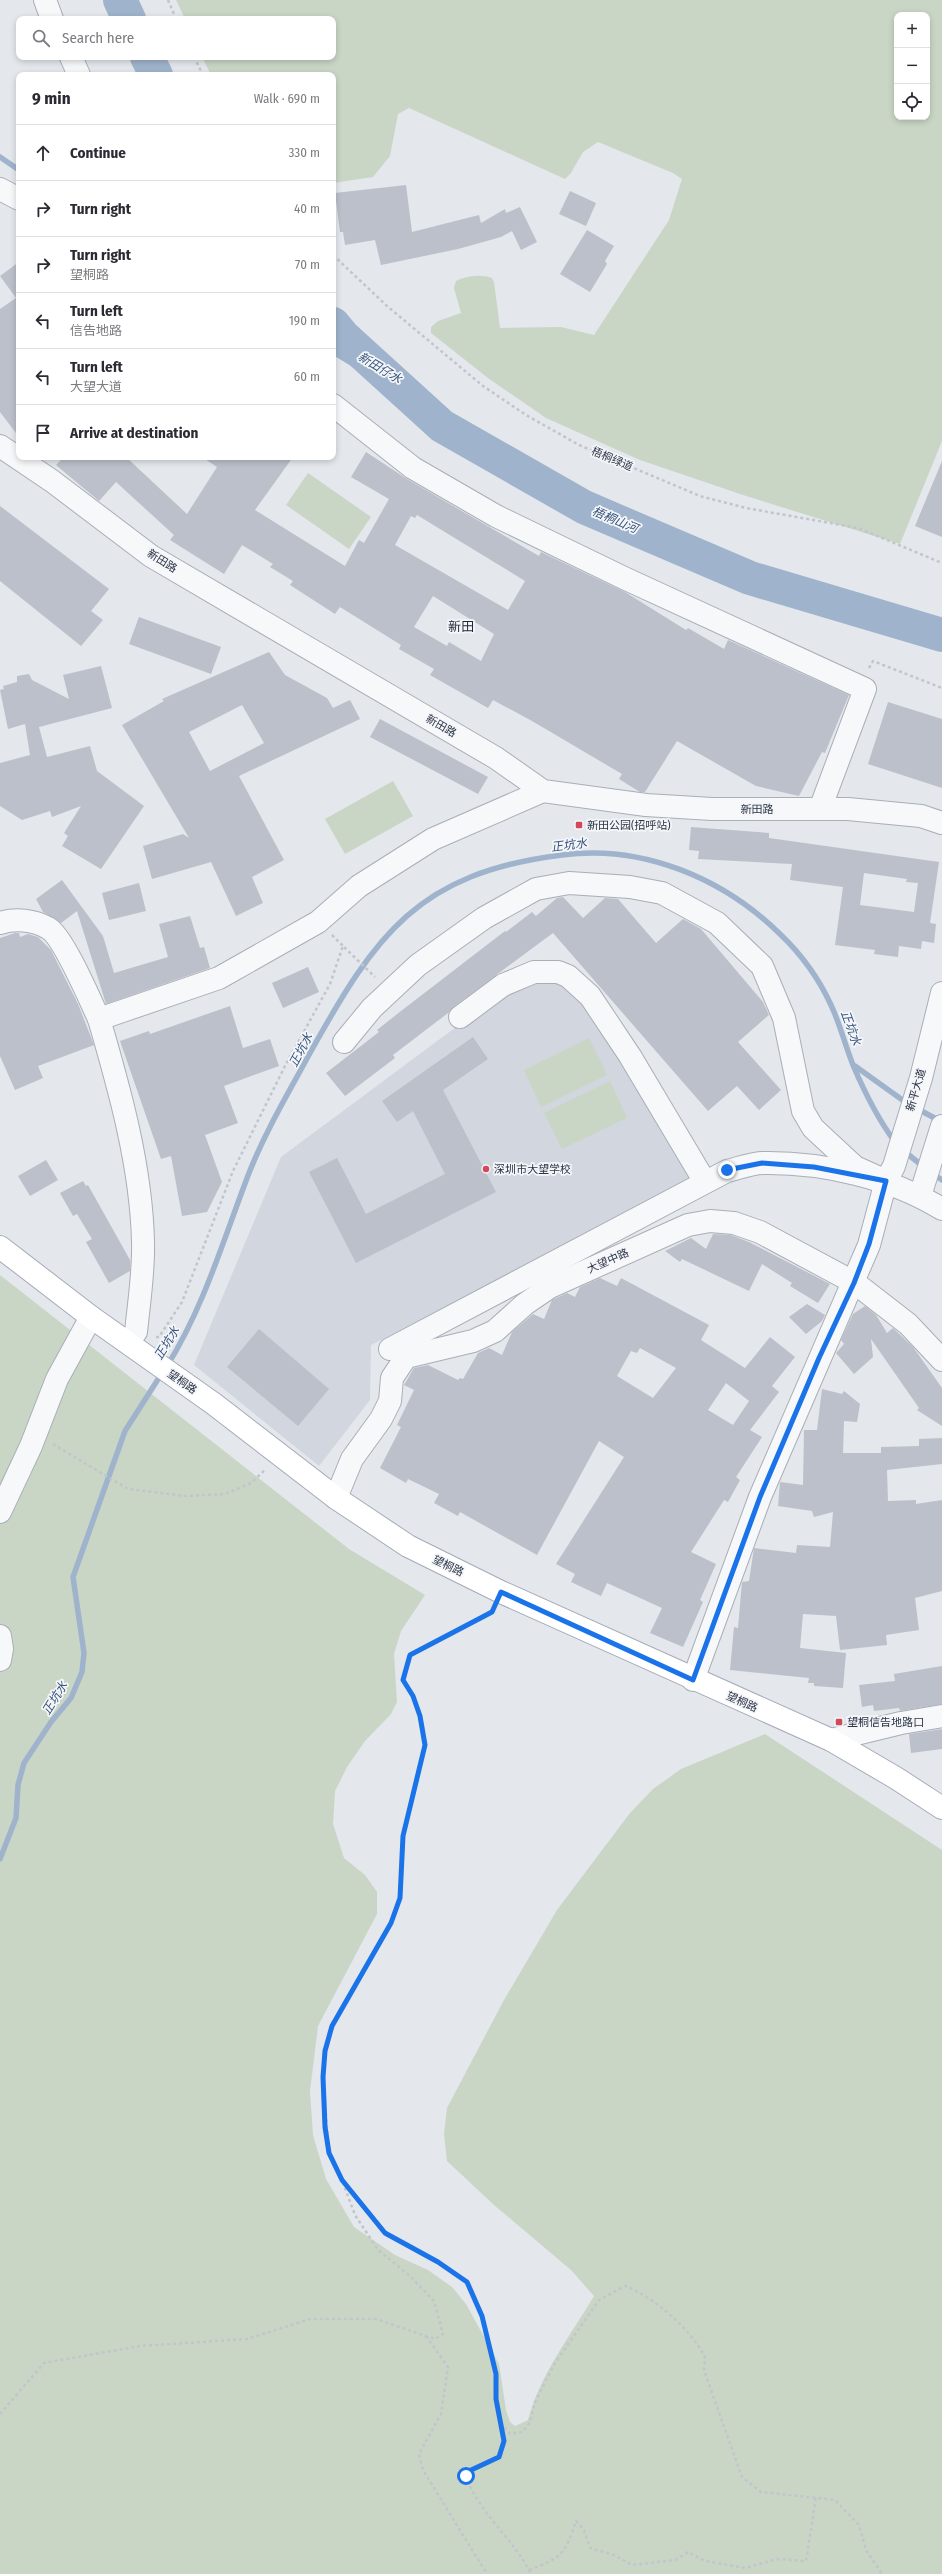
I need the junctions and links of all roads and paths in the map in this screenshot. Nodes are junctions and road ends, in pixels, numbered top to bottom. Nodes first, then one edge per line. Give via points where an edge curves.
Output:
1 (45, 0) edge
2 (168, 0) edge
3 (51, 16) edge
4 (175, 16) edge
5 (72, 60) edge
6 (196, 60) edge
7 (78, 72) edge
8 (202, 72) edge
9 (0, 190) edge
10 (16, 198) edge
11 (336, 258) edge
12 (336, 407) edge
13 (0, 446) edge
14 (16, 457) edge
15 (21, 460) edge
16 (942, 562) edge
17 (873, 661) dead end
18 (942, 688) edge
19 (542, 791) junction
20 (820, 809) junction
21 (942, 823) edge
22 (0, 922) edge
23 (389, 992) junction
24 (941, 995) edge
25 (460, 1017) dead end
26 (99, 1020) junction
27 (942, 1024) edge
28 (344, 1042) dead end
29 (942, 1126) edge
30 (890, 1173) junction
31 (705, 1182) junction
32 (923, 1188) junction
33 (942, 1209) edge
34 (0, 1247) edge
35 (854, 1283) junction
36 (91, 1317) junction
37 (136, 1343) junction
38 (390, 1349) dead end
39 (942, 1360) edge
40 (36, 1433) junction
41 (280, 1455) junction
42 (336, 1498) junction
43 (0, 1512) edge
44 (501, 1592) junction
45 (0, 1636) edge
46 (0, 1660) edge
47 (693, 1680) junction
48 (942, 1716) edge
49 (831, 1740) junction
50 (942, 1808) edge
51 (342, 2180) junction
52 (425, 2336) junction
53 (496, 2399) junction
54 (0, 2414) edge
55 (816, 2497) junction
56 (529, 2570) junction
57 (487, 2574) edge
58 (531, 2574) edge
59 (882, 2574) edge

1 - 3 street
2 - 4 path
5 - 7 street
6 - 8 path
9 - 10 street
11 - 16 path, 梧桐绿道 via 387,306 483,386 526,415 579,445 700,496 746,508 858,528
12 - 20 street via 413,468 496,516 631,582 865,689
13 - 14 street, 新田路
15 - 19 street, 新田路 via 151,556 496,758
17 - 18 path
19 - 20 street, 新田路 via 646,805 712,809
19 - 26 street via 433,839 359,886 318,922 219,978
20 - 21 street, 新田路 via 921,816
22 - 26 street via 21,919 49,928 67,954
23 - 28 street
23 - 30 street via 418,965 478,922 536,889 569,883 623,886 662,893 717,923 762,966 784,1018 802,1112 813,1128 855,1167
23 - 37 path via 343,946 330,984 285,1066 233,1171 182,1302 159,1337
24 - 27 street, 新平大道
24 - 30 street, 新平大道 via 920,1078
25 - 31 street via 503,985 527,974 544,970 568,976 590,996 630,1056
26 - 37 street via 118,1084 136,1172 143,1241
29 - 32 street
30 - 31 street via 762,1163 727,1170
30 - 32 street
30 - 35 street, 新平大道 via 869,1244
31 - 38 street
32 - 33 street
34 - 36 main road, 望桐路
35 - 39 street, 大望中路 via 908,1324
35 - 42 street, 大望中路 via 760,1232 734,1223 710,1220 688,1224 550,1287 525,1304 495,1331 473,1341 406,1357 392,1378 390,1401 381,1420 352,1459
35 - 47 street, 新平大道 via 760,1497
36 - 37 main road, 望桐路
36 - 40 street via 57,1379
37 - 41 main road, 望桐路 via 179,1380
40 - 41 path via 128,1489 186,1496 225,1494 251,1483
40 - 43 street
41 - 42 main road, 望桐路
42 - 44 main road, 望桐路 via 408,1546
44 - 47 main road, 望桐路
44 - 51 path via 492,1612 410,1655 405,1667 403,1680 413,1696 420,1716 425,1745 403,1836 400,1898 391,1923 332,2026 325,2051 325,2127 329,2153
45 - 46 street
47 - 49 main road, 望桐路
48 - 49 street
49 - 50 main road, 望桐路
51 - 52 path via 355,2215 378,2250 409,2275 434,2302 443,2334 435,2339
51 - 53 path via 385,2233 438,2262 467,2282 482,2316 489,2343 496,2374
52 - 54 path via 376,2319 310,2319 247,2339 140,2346 44,2363
52 - 57 path via 448,2367 441,2414 419,2454 423,2470
53 - 55 path via 502,2425 510,2434 523,2432 530,2422 535,2402 556,2364 599,2300 625,2286 635,2290 682,2326 705,2356 704,2370 742,2477 761,2492
53 - 56 path via 504,2441 502,2450 499,2457 469,2471 466,2476 474,2495 524,2558
55 - 56 path via 806,2561 777,2559 744,2568 705,2561 688,2552 675,2560 632,2565 614,2555 590,2548 584,2530 576,2521 568,2545 558,2558
55 - 59 path via 835,2500 859,2525 866,2550
56 - 58 path

